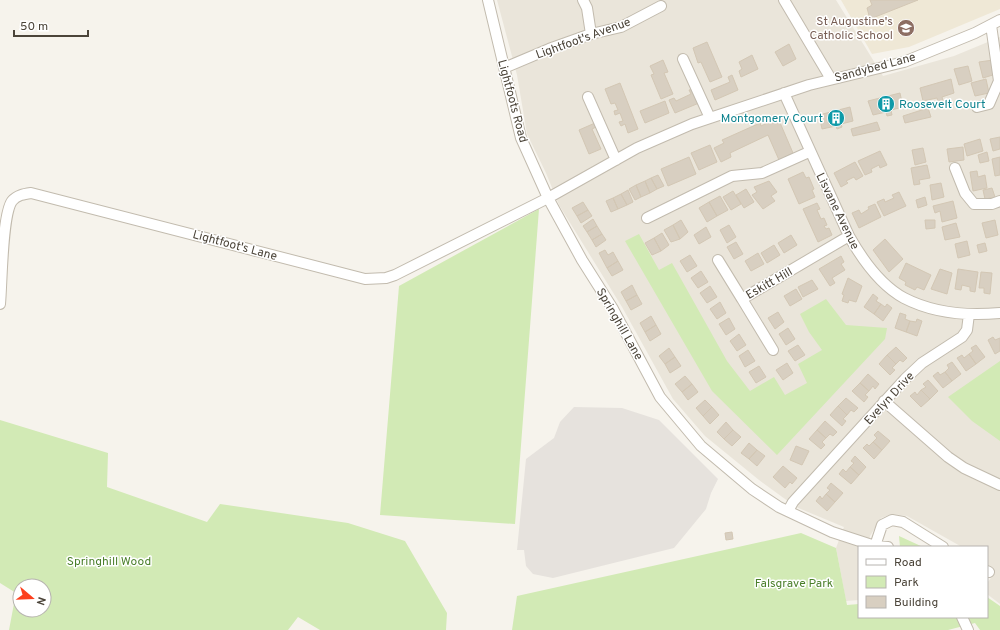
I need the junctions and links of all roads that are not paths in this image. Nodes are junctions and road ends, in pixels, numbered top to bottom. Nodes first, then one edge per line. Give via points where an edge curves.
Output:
1 (488, 0) edge
2 (583, 0) edge
3 (784, 0) edge
4 (661, 6) dead end
5 (1000, 20) edge
6 (991, 25) junction
7 (591, 34) junction
8 (682, 59) dead end
9 (504, 68) junction
10 (831, 79) junction
11 (784, 93) junction
12 (588, 97) dead end
13 (977, 107) dead end
14 (710, 118) junction
15 (809, 152) junction
16 (616, 160) junction
17 (956, 168) dead end
18 (548, 198) junction
19 (1000, 201) edge
20 (647, 218) dead end
21 (849, 236) junction
22 (718, 260) dead end
23 (742, 299) junction
24 (0, 304) edge
25 (1000, 313) edge
26 (968, 314) junction
27 (773, 350) dead end
28 (884, 401) junction
29 (1000, 485) edge
30 (788, 511) junction
31 (875, 546) edge
32 (941, 546) edge
33 (962, 618) edge
34 (968, 630) edge

1 - 9 street, Lightfoots Road
2 - 7 street via 587,8
3 - 10 street
4 - 7 street, Lightfoot's Avenue via 621,27
5 - 6 street, Sandybed Lane
6 - 10 street, Sandybed Lane via 904,62
6 - 13 street via 998,80 989,104
7 - 9 street, Lightfoot's Avenue
8 - 14 street
9 - 18 street, Lightfoots Road via 521,138
10 - 11 street, Sandybed Lane
11 - 14 street, Sandybed Lane
11 - 15 street, Lisvane Avenue
12 - 16 street
14 - 16 street via 637,148
15 - 20 street via 762,173 732,176 686,204
15 - 21 street, Lisvane Avenue
16 - 18 street
17 - 19 street via 965,193 974,204 992,204
18 - 24 street, Lightfoot's Lane via 395,275 365,279 31,193 24,194 12,201 6,216
18 - 30 street, Springhill Lane via 613,309 660,397 701,446 723,466 758,493
21 - 23 street, Eskitt Hill
21 - 26 street, Lisvane Avenue via 862,259 903,298 934,309
22 - 23 street
23 - 27 street, Eskitt Hill
25 - 26 street
26 - 28 street, Evelyn Drive via 967,330 962,337 922,363
28 - 29 street via 948,457 964,468
28 - 30 street, Evelyn Drive via 793,502
30 - 31 street, Springhill Lane via 832,532
31 - 32 street via 882,525 892,520 903,522
33 - 34 street

